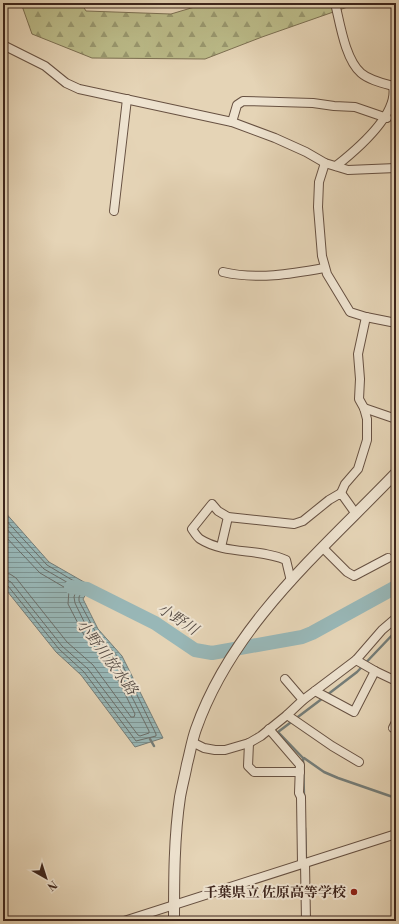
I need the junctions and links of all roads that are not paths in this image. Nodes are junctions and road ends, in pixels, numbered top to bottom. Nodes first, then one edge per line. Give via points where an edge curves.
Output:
1 (335, 3) edge
2 (3, 45) edge
3 (394, 86) edge
4 (127, 99) junction
5 (387, 118) junction
6 (232, 122) junction
7 (325, 163) junction
8 (336, 166) junction
9 (396, 168) edge
10 (114, 211) dead end
11 (324, 268) junction
12 (223, 272) dead end
13 (366, 317) junction
14 (396, 323) edge
15 (364, 408) junction
16 (396, 419) edge
17 (396, 473) edge
18 (341, 494) junction
19 (356, 514) junction
20 (228, 517) junction
21 (221, 547) junction
22 (323, 548) junction
23 (388, 558) dead end
24 (291, 581) junction
25 (396, 618) edge
26 (362, 663) junction
27 (375, 671) junction
28 (285, 679) dead end
29 (396, 681) edge
30 (315, 691) junction
31 (304, 700) junction
32 (287, 715) junction
33 (269, 730) junction
34 (192, 742) junction
35 (249, 743) junction
36 (359, 762) dead end
37 (300, 772) junction
38 (396, 834) edge
39 (305, 863) junction
40 (174, 904) junction
41 (124, 921) edge
42 (174, 921) edge
43 (306, 921) edge

1 - 3 street via 343,36 354,64 361,73 370,78
2 - 4 street via 45,66 78,89
3 - 5 street via 394,103
4 - 6 street
4 - 10 street
5 - 6 street via 354,107 243,101 237,105
5 - 8 street via 371,136
6 - 7 street via 281,140
7 - 8 street
7 - 11 street via 319,182 318,207
8 - 9 street via 348,170
11 - 12 street via 288,275 239,276
11 - 13 street via 350,312
13 - 14 street
13 - 15 street via 358,354 358,399
15 - 16 street
15 - 18 street via 367,440 358,469 345,484
17 - 19 street
18 - 19 street
18 - 20 street via 329,500 303,521 294,524
19 - 22 street
20 - 21 street
20 - 21 street via 212,504 192,529 199,538
21 - 24 street via 286,560
22 - 23 street via 354,576
22 - 24 street
24 - 34 street via 247,633 212,693
25 - 26 street via 382,630
26 - 27 street
26 - 30 street
27 - 29 street
27 - 30 street via 354,712
28 - 31 street
30 - 31 street
31 - 32 street
32 - 33 street
32 - 36 street
33 - 35 street
33 - 37 street via 300,764
34 - 35 street via 215,750 225,750
34 - 40 street via 180,796
35 - 37 street via 248,766 254,772
37 - 39 street via 299,793
38 - 39 street
39 - 40 street
39 - 43 street
40 - 41 street
40 - 42 street

